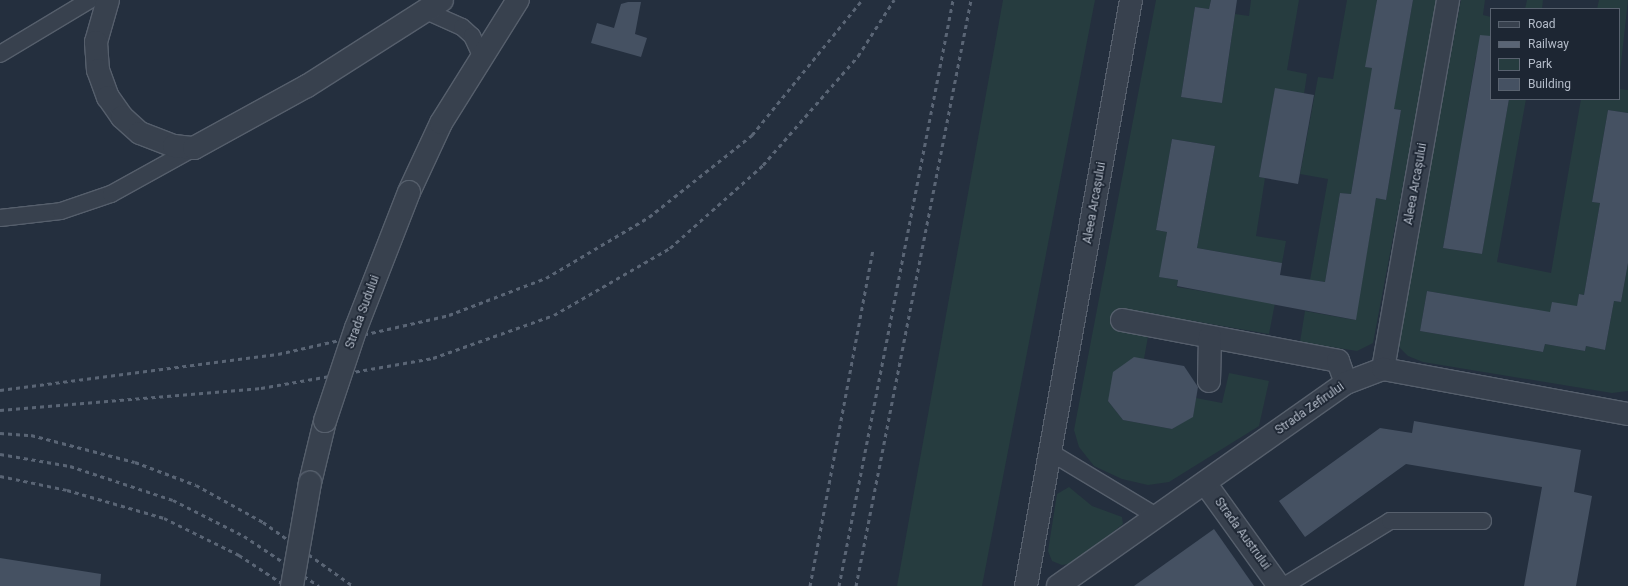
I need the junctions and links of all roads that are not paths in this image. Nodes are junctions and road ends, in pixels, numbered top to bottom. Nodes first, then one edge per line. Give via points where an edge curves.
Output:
1 (90, 0) edge
2 (108, 0) edge
3 (518, 0) edge
4 (1132, 0) edge
5 (1448, 0) edge
6 (434, 6) edge
7 (0, 54) edge
8 (481, 55) junction
9 (194, 148) junction
10 (0, 218) edge
11 (1122, 320) dead end
12 (1210, 337) junction
13 (1383, 369) junction
14 (1209, 381) dead end
15 (1346, 383) junction
16 (1628, 414) edge
17 (1050, 452) junction
18 (1205, 483) junction
19 (1156, 516) junction
20 (1483, 521) dead end
21 (292, 586) edge
22 (1026, 586) edge
23 (1058, 586) edge
24 (1279, 586) edge
25 (1284, 586) edge

1 - 7 lane
2 - 9 street via 96,42 98,70 108,97 122,117 140,133 174,146
3 - 8 street, Strada Sudului
4 - 17 street, Aleea Arcașului
5 - 13 street, Aleea Arcașului
6 - 8 lane via 472,36
6 - 9 street via 308,86
8 - 21 street, Strada Sudului, bridge via 440,123 408,192 356,328 325,421 310,483
9 - 10 lane via 111,194 61,211
11 - 12 street
12 - 14 street
12 - 15 street via 1338,361
13 - 15 street, Strada Zefirului
13 - 16 street
15 - 18 street, Strada Zefirului
17 - 19 lane
17 - 22 street
18 - 19 street, Strada Zefirului
18 - 24 street, Strada Austrului
19 - 23 street, Strada Zefirului
20 - 25 lane via 1390,521

